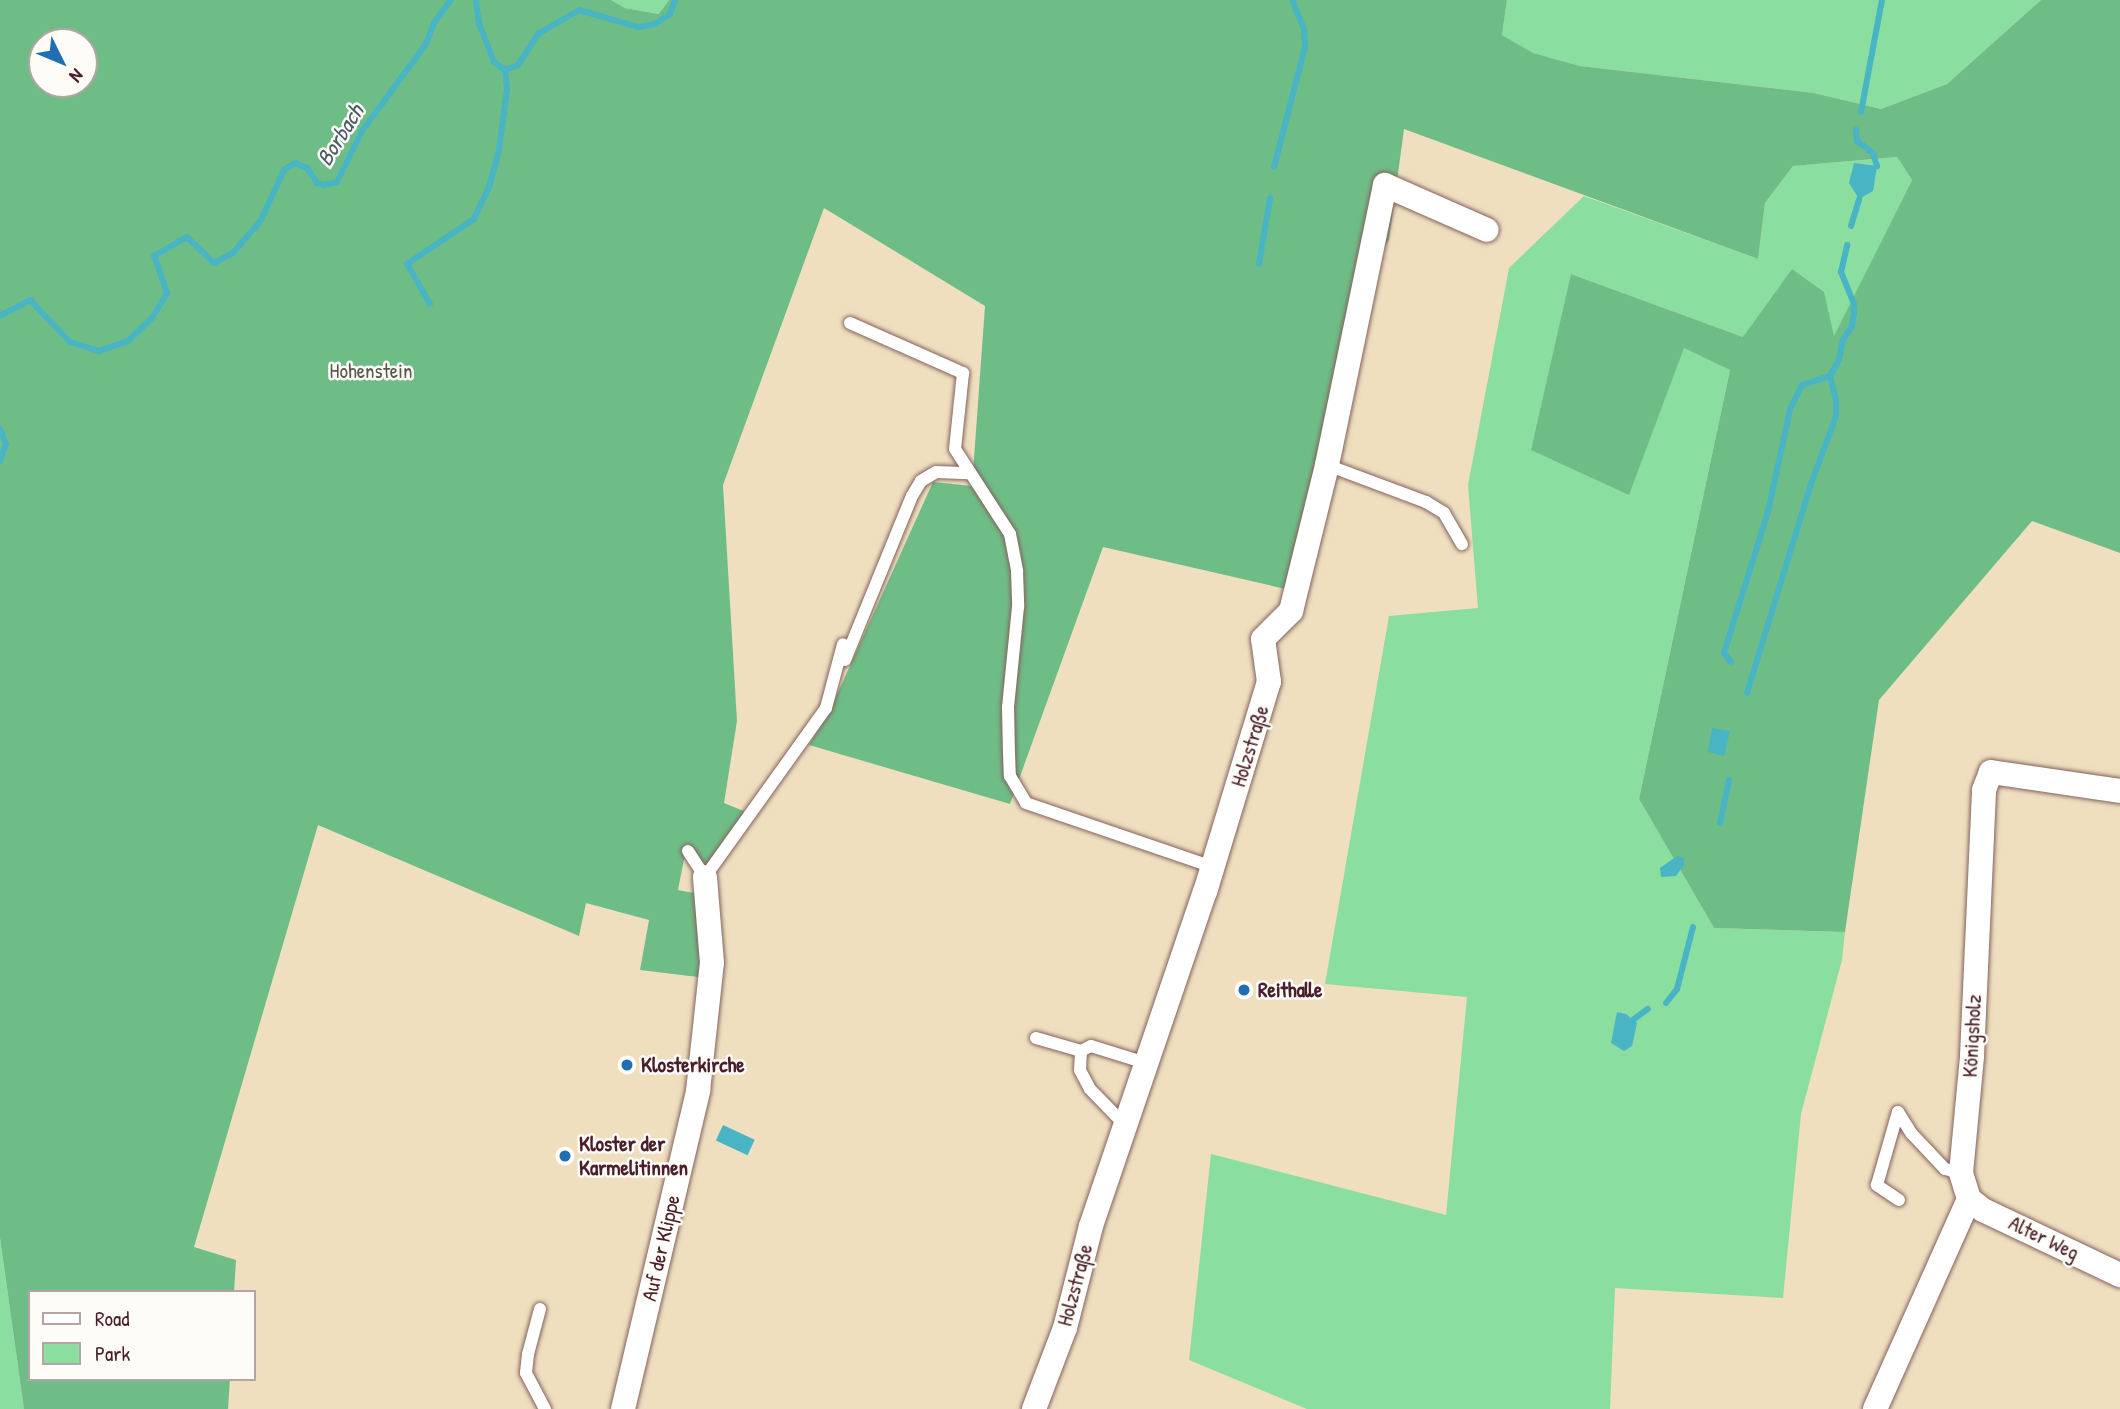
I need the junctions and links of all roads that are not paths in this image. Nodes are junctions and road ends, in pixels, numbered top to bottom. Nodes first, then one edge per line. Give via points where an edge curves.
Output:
1 (1488, 230) dead end
2 (850, 323) dead end
3 (1327, 465) junction
4 (969, 473) junction
5 (1462, 544) dead end
6 (843, 644) dead end
7 (826, 708) junction
8 (2120, 791) edge
9 (688, 851) dead end
10 (1213, 867) junction
11 (705, 877) junction
12 (1036, 1038) dead end
13 (1081, 1051) junction
14 (1146, 1063) junction
15 (1124, 1124) junction
16 (1961, 1173) junction
17 (1969, 1199) junction
18 (1899, 1200) dead end
19 (2120, 1275) edge
20 (540, 1310) dead end
21 (545, 1409) edge
22 (624, 1409) edge
23 (1034, 1409) edge
24 (1875, 1409) edge

1 - 3 street, Holzstraße via 1385,185
2 - 4 lane via 963,373 955,449
3 - 5 lane via 1426,502 1444,513
3 - 10 street, Holzstraße via 1291,611 1263,639 1269,682
4 - 7 lane via 936,472 922,481 912,496
4 - 10 lane via 1010,534 1017,571 1009,753 1010,776 1026,803
6 - 7 lane
7 - 11 lane
8 - 16 street, Königsholz via 1991,772 1984,790 1972,1056
9 - 11 lane
10 - 14 street, Holzstraße
11 - 22 street, Auf der Klippe via 712,963 698,1091
12 - 13 lane
13 - 14 lane via 1091,1045
13 - 15 lane via 1084,1079
14 - 15 street, Holzstraße
15 - 23 street, Holzstraße via 1065,1328
16 - 17 street, Königsholz
16 - 18 lane via 1945,1169 1898,1112 1877,1185
17 - 19 street, Alter Weg via 1983,1210
17 - 24 street
20 - 21 lane via 526,1373

